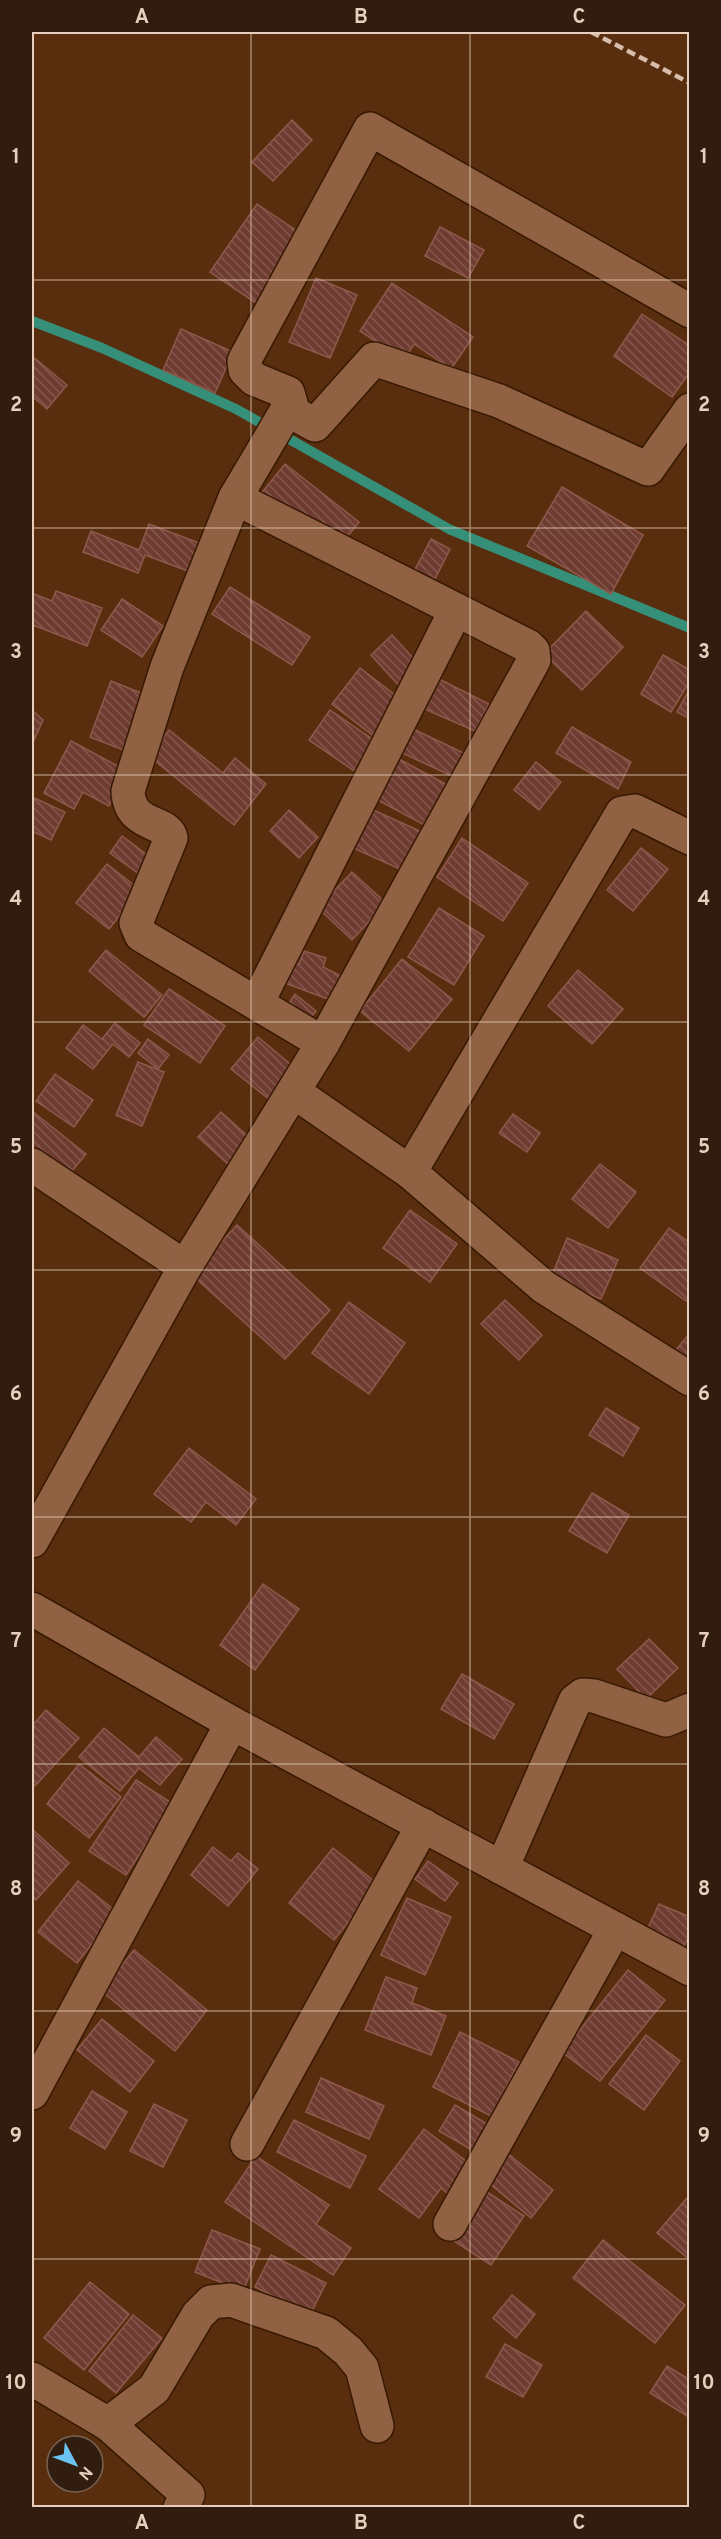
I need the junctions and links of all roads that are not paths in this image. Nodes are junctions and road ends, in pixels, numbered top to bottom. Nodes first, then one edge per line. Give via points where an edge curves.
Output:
1 (690, 311) edge
2 (288, 410) junction
3 (690, 410) edge
4 (235, 498) junction
5 (456, 610) junction
6 (690, 838) edge
7 (257, 1004) junction
8 (323, 1043) junction
9 (294, 1092) junction
10 (32, 1165) edge
11 (410, 1172) junction
12 (185, 1267) junction
13 (690, 1379) edge
14 (32, 1541) edge
15 (32, 1609) edge
16 (690, 1710) edge
17 (232, 1723) junction
18 (423, 1825) junction
19 (502, 1868) junction
20 (615, 1929) junction
21 (690, 1969) edge
22 (32, 2093) edge
23 (247, 2144) dead end
24 (450, 2224) dead end
25 (32, 2379) edge
26 (108, 2424) junction
27 (377, 2426) dead end
28 (180, 2508) edge

1 - 2 street via 370,129 244,361 244,370 254,379 288,393
2 - 3 street via 315,425 374,358 499,401 648,469
2 - 4 street
4 - 5 street
4 - 7 street via 167,667 128,801 139,817 171,834 136,923 137,930
5 - 7 street
5 - 8 street via 528,646 534,660
6 - 11 street via 635,810 622,813
7 - 8 street
8 - 9 street
9 - 11 street
9 - 12 street
10 - 12 street
11 - 13 street via 544,1287
12 - 14 street
15 - 17 street
16 - 19 street via 666,1720 594,1696 584,1695 575,1701
17 - 18 street
17 - 22 street
18 - 19 street
18 - 23 street
19 - 20 street
20 - 21 street
20 - 24 street
25 - 26 street
26 - 27 street via 154,2389 198,2314 212,2302 231,2300 326,2333 348,2351 362,2368
26 - 28 street via 188,2495

